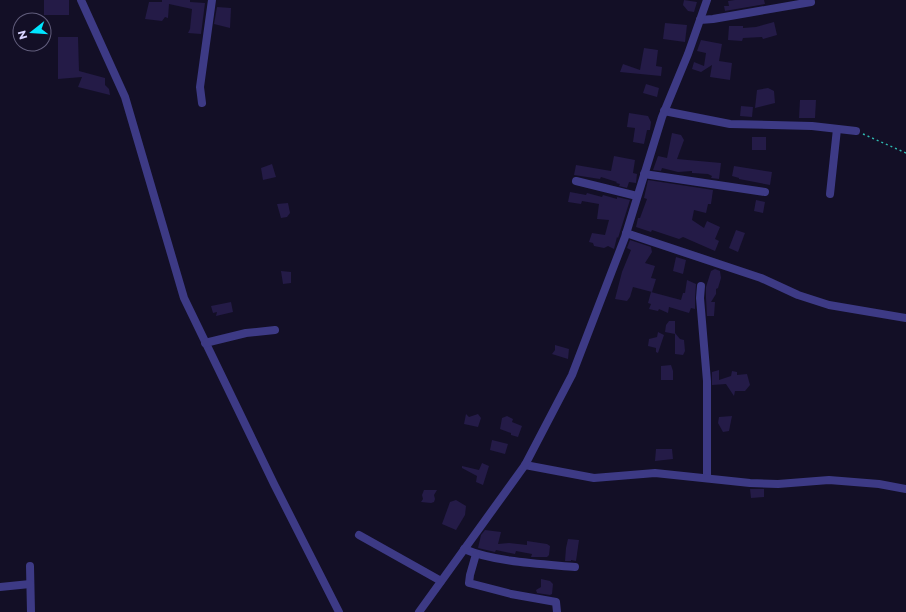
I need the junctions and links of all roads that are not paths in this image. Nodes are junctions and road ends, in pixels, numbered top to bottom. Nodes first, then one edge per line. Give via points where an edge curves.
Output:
1 (80, 0) edge
2 (212, 0) edge
3 (707, 0) edge
4 (811, 2) dead end
5 (700, 20) junction
6 (202, 102) dead end
7 (664, 111) junction
8 (836, 129) junction
9 (856, 131) road end
10 (644, 174) junction
11 (576, 181) dead end
12 (765, 192) dead end
13 (830, 194) dead end
14 (637, 196) junction
15 (626, 233) junction
16 (701, 286) dead end
17 (906, 318) edge
18 (274, 330) dead end
19 (205, 343) junction
20 (525, 465) junction
21 (707, 478) junction
22 (906, 489) edge
23 (359, 535) dead end
24 (464, 549) junction
25 (476, 554) junction
26 (30, 566) dead end
27 (575, 567) dead end
28 (441, 581) junction
29 (30, 584) junction
30 (0, 587) edge
31 (31, 612) edge
32 (339, 612) edge
33 (420, 612) edge
34 (557, 612) edge

1 - 19 street via 124,97 184,298
2 - 6 street via 200,86
3 - 5 street
4 - 5 street
5 - 7 street
7 - 8 street via 730,124 805,125
7 - 10 street
8 - 9 street
8 - 13 street
10 - 12 street
10 - 14 street
11 - 14 street
14 - 15 street
15 - 17 street via 761,278 798,295 829,305
15 - 20 street via 572,375
16 - 21 street via 707,381
18 - 19 street via 246,333
19 - 32 street
20 - 21 street via 594,478 656,473
20 - 24 street
21 - 22 street via 778,484 829,480
23 - 28 street
24 - 25 street
24 - 28 street
25 - 27 street via 544,565
25 - 34 street via 470,583 556,602
26 - 29 street
28 - 33 street
29 - 30 street
29 - 31 street

